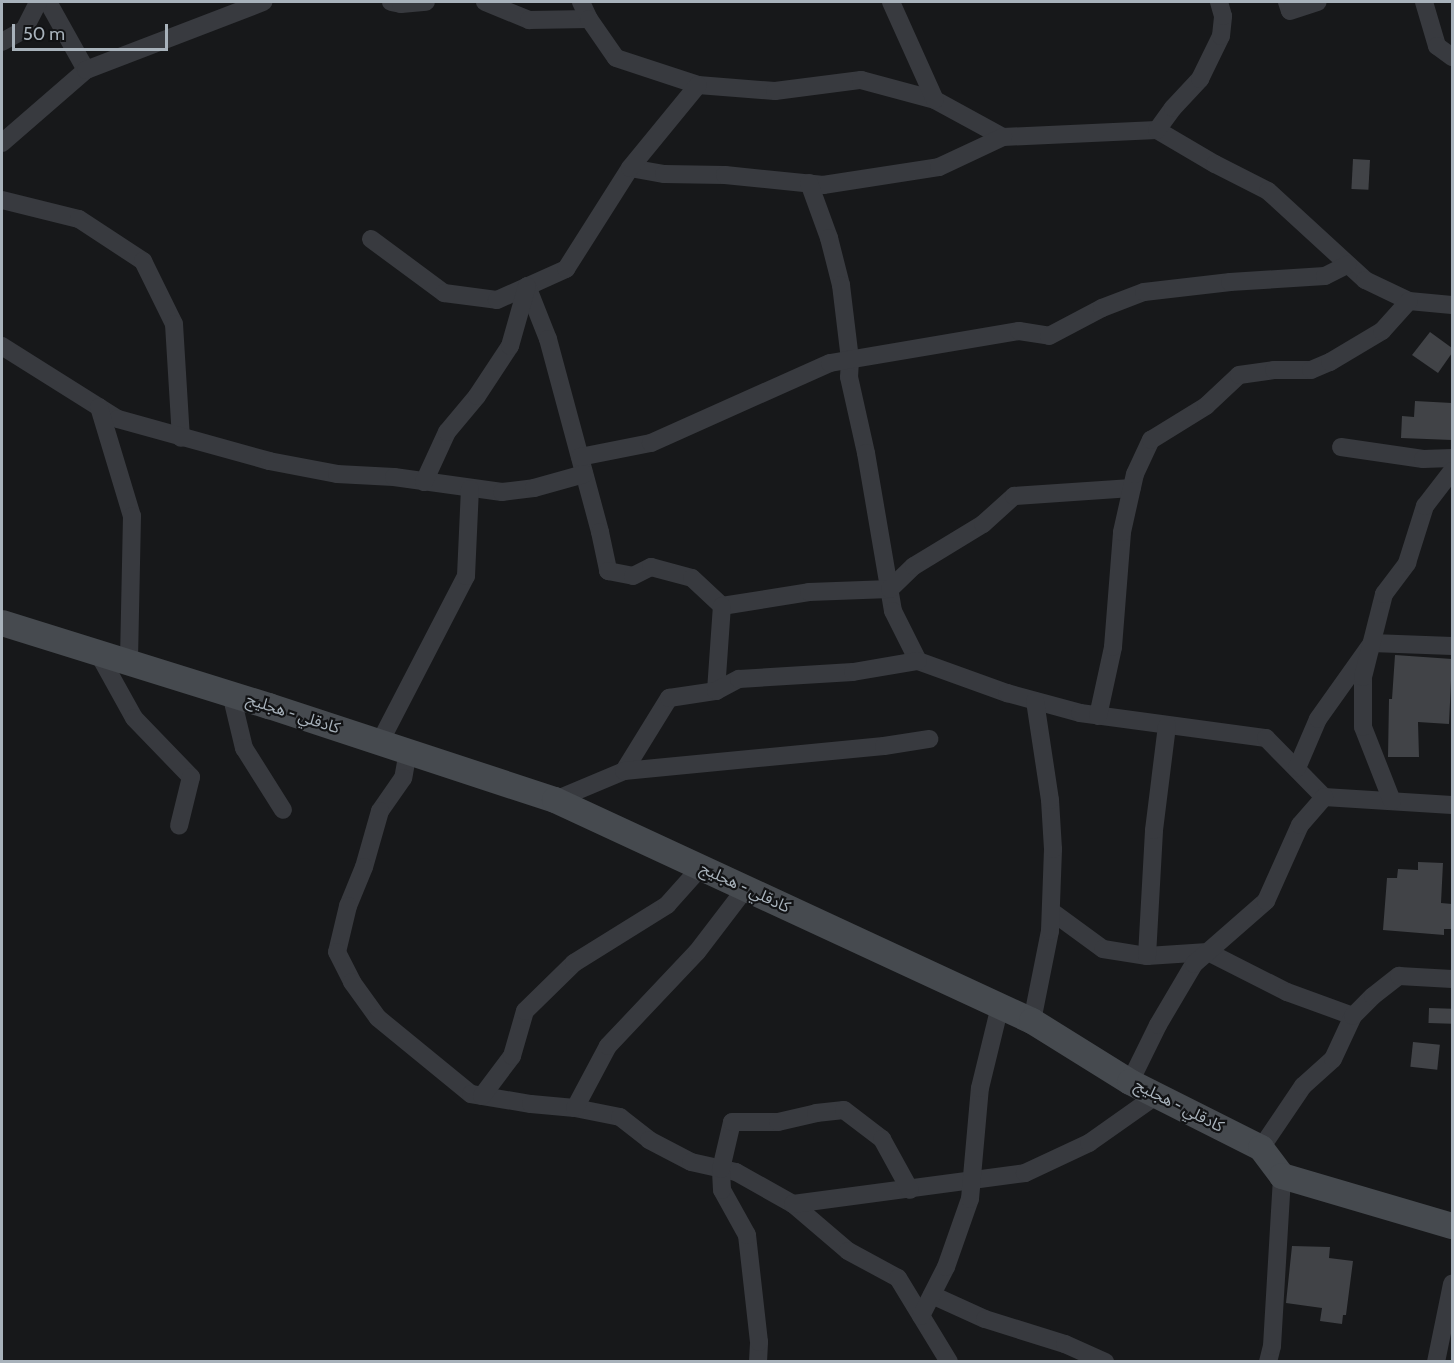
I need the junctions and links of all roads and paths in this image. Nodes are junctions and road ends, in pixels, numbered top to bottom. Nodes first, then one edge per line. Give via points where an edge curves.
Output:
1 (38, 2) edge
2 (48, 2) edge
3 (263, 2) edge
4 (398, 2) edge
5 (426, 2) edge
6 (485, 2) edge
7 (581, 2) edge
8 (891, 2) edge
9 (1219, 2) edge
10 (1287, 2) edge
11 (1318, 2) edge
12 (1424, 2) edge
13 (589, 19) junction
14 (2, 42) edge
15 (1452, 57) edge
16 (86, 70) junction
17 (698, 85) junction
18 (935, 100) junction
19 (1157, 130) junction
20 (1003, 137) junction
21 (2, 143) edge
22 (630, 168) junction
23 (808, 183) junction
24 (2, 200) edge
25 (371, 239) dead end
26 (1347, 265) junction
27 (527, 286) junction
28 (1409, 301) junction
29 (1452, 305) edge
30 (2, 346) edge
31 (850, 359) junction
32 (99, 407) junction
33 (182, 438) junction
34 (1341, 447) dead end
35 (1452, 458) edge
36 (582, 466) junction
37 (1452, 471) edge
38 (424, 482) junction
39 (1132, 488) junction
40 (470, 489) junction
41 (890, 589) junction
42 (722, 606) junction
43 (2, 623) edge
44 (1372, 643) junction
45 (1452, 646) edge
46 (98, 653) junction
47 (918, 661) junction
48 (129, 663) junction
49 (716, 691) junction
50 (231, 694) junction
51 (1035, 700) junction
52 (1098, 716) junction
53 (1167, 726) junction
54 (929, 739) dead end
55 (380, 742) junction
56 (408, 751) junction
57 (1297, 768) junction
58 (624, 771) junction
59 (1324, 798) junction
60 (555, 800) junction
61 (1392, 801) junction
62 (1452, 805) edge
63 (283, 810) dead end
64 (179, 826) dead end
65 (701, 867) junction
66 (746, 888) junction
67 (1051, 912) junction
68 (1208, 952) junction
69 (1147, 956) junction
70 (1452, 979) edge
71 (1000, 1006) junction
72 (1353, 1016) junction
73 (1032, 1021) junction
74 (1131, 1082) junction
75 (1157, 1095) junction
76 (482, 1096) junction
77 (575, 1107) junction
78 (1261, 1148) junction
79 (721, 1169) junction
80 (1282, 1176) junction
81 (972, 1180) junction
82 (910, 1190) junction
83 (794, 1204) junction
84 (1452, 1226) edge
85 (1452, 1284) edge
86 (932, 1295) junction
87 (921, 1316) junction
88 (935, 1340) junction
89 (758, 1362) edge
90 (933, 1362) edge
91 (949, 1362) edge
92 (1106, 1362) edge
93 (1268, 1362) edge
94 (1436, 1362) edge

1 - 14 street via 24,30
2 - 16 street
3 - 16 street
4 - 5 street
6 - 13 street via 528,20
7 - 13 street
8 - 18 street
9 - 19 street via 1223,16 1221,36 1200,79
10 - 11 street via 1290,11
12 - 15 street via 1437,46
13 - 17 street via 616,58
16 - 21 street
17 - 18 street via 776,91 861,80
17 - 22 street
18 - 20 street
19 - 20 street
19 - 26 street via 1268,191
20 - 23 street via 939,167 822,185
22 - 23 street via 664,174
22 - 27 street via 566,269
23 - 31 street via 829,238 841,285
24 - 33 street via 79,219 143,261 174,324
25 - 27 street via 444,293 497,300
26 - 28 street via 1365,280
26 - 31 street via 1325,276 1143,292 1049,336 1019,332
27 - 36 street via 548,339
27 - 38 street via 510,346 447,432
28 - 29 street
28 - 39 street via 1382,331 1330,362 1311,370 1239,375 1206,406 1151,440
30 - 32 street
31 - 36 street via 830,363 651,443
31 - 41 street via 849,377
32 - 33 street via 118,419
32 - 48 street via 132,516
33 - 38 street via 337,474
34 - 35 street via 1423,459
36 - 40 street via 534,488 502,492
36 - 42 street via 608,571 633,576 651,567 692,578
37 - 44 street via 1425,506 1407,563 1384,594
38 - 40 street
39 - 41 street via 1014,496 984,524 914,566
39 - 52 street via 1122,532 1113,646
40 - 55 street via 466,576
41 - 42 street via 809,592
41 - 47 street via 893,611
42 - 49 street
43 - 46 street, كادقلي - هجليج
44 - 45 street
44 - 57 street via 1318,719
44 - 61 street via 1363,677 1363,727
46 - 48 street, كادقلي - هجليج
46 - 64 street via 134,718 191,777
47 - 49 street via 853,672 739,679
47 - 51 street
48 - 50 street, كادقلي - هجليج
49 - 58 street via 669,698
50 - 55 street, كادقلي - هجليج
50 - 63 street via 243,748
51 - 52 street
51 - 67 street via 1050,800
52 - 53 street
53 - 57 street via 1266,738
53 - 69 street via 1154,830
54 - 58 street
55 - 56 street, كادقلي - هجليج
56 - 60 street, كادقلي - هجليج
56 - 76 street via 403,778 380,811 337,952 352,982 378,1018 471,1094
57 - 59 street
58 - 60 street
59 - 61 street
59 - 68 street via 1299,825 1266,901
60 - 65 street, كادقلي - هجليج
61 - 62 street
65 - 66 street, كادقلي - هجليج
65 - 76 street via 667,905 574,963 525,1011 512,1056
66 - 71 street, كادقلي - هجليج
66 - 77 street via 697,952 608,1046
67 - 69 street via 1103,949
67 - 73 street
68 - 69 street
68 - 72 street via 1287,992
68 - 74 street via 1194,964 1176,994
70 - 72 street via 1399,976
71 - 73 street, كادقلي - هجليج
71 - 81 street via 980,1088
72 - 78 street via 1333,1059 1303,1086
73 - 74 street, كادقلي - هجليج
74 - 75 street, كادقلي - هجليج
75 - 78 street, كادقلي - هجليج
75 - 81 street via 1089,1143 1025,1173
76 - 77 street
77 - 79 street via 620,1117 649,1140 691,1162
78 - 80 street, كادقلي - هجليج
79 - 82 street via 732,1122 778,1122 844,1110 882,1139
79 - 83 street via 736,1172
79 - 89 street via 722,1190 747,1235
80 - 84 street
80 - 93 street
81 - 82 street
81 - 86 street via 970,1199
82 - 83 street
83 - 87 street via 848,1251 898,1278
85 - 94 street
86 - 87 street
86 - 92 street via 985,1319 1065,1344
87 - 88 street
88 - 90 street
88 - 91 street

